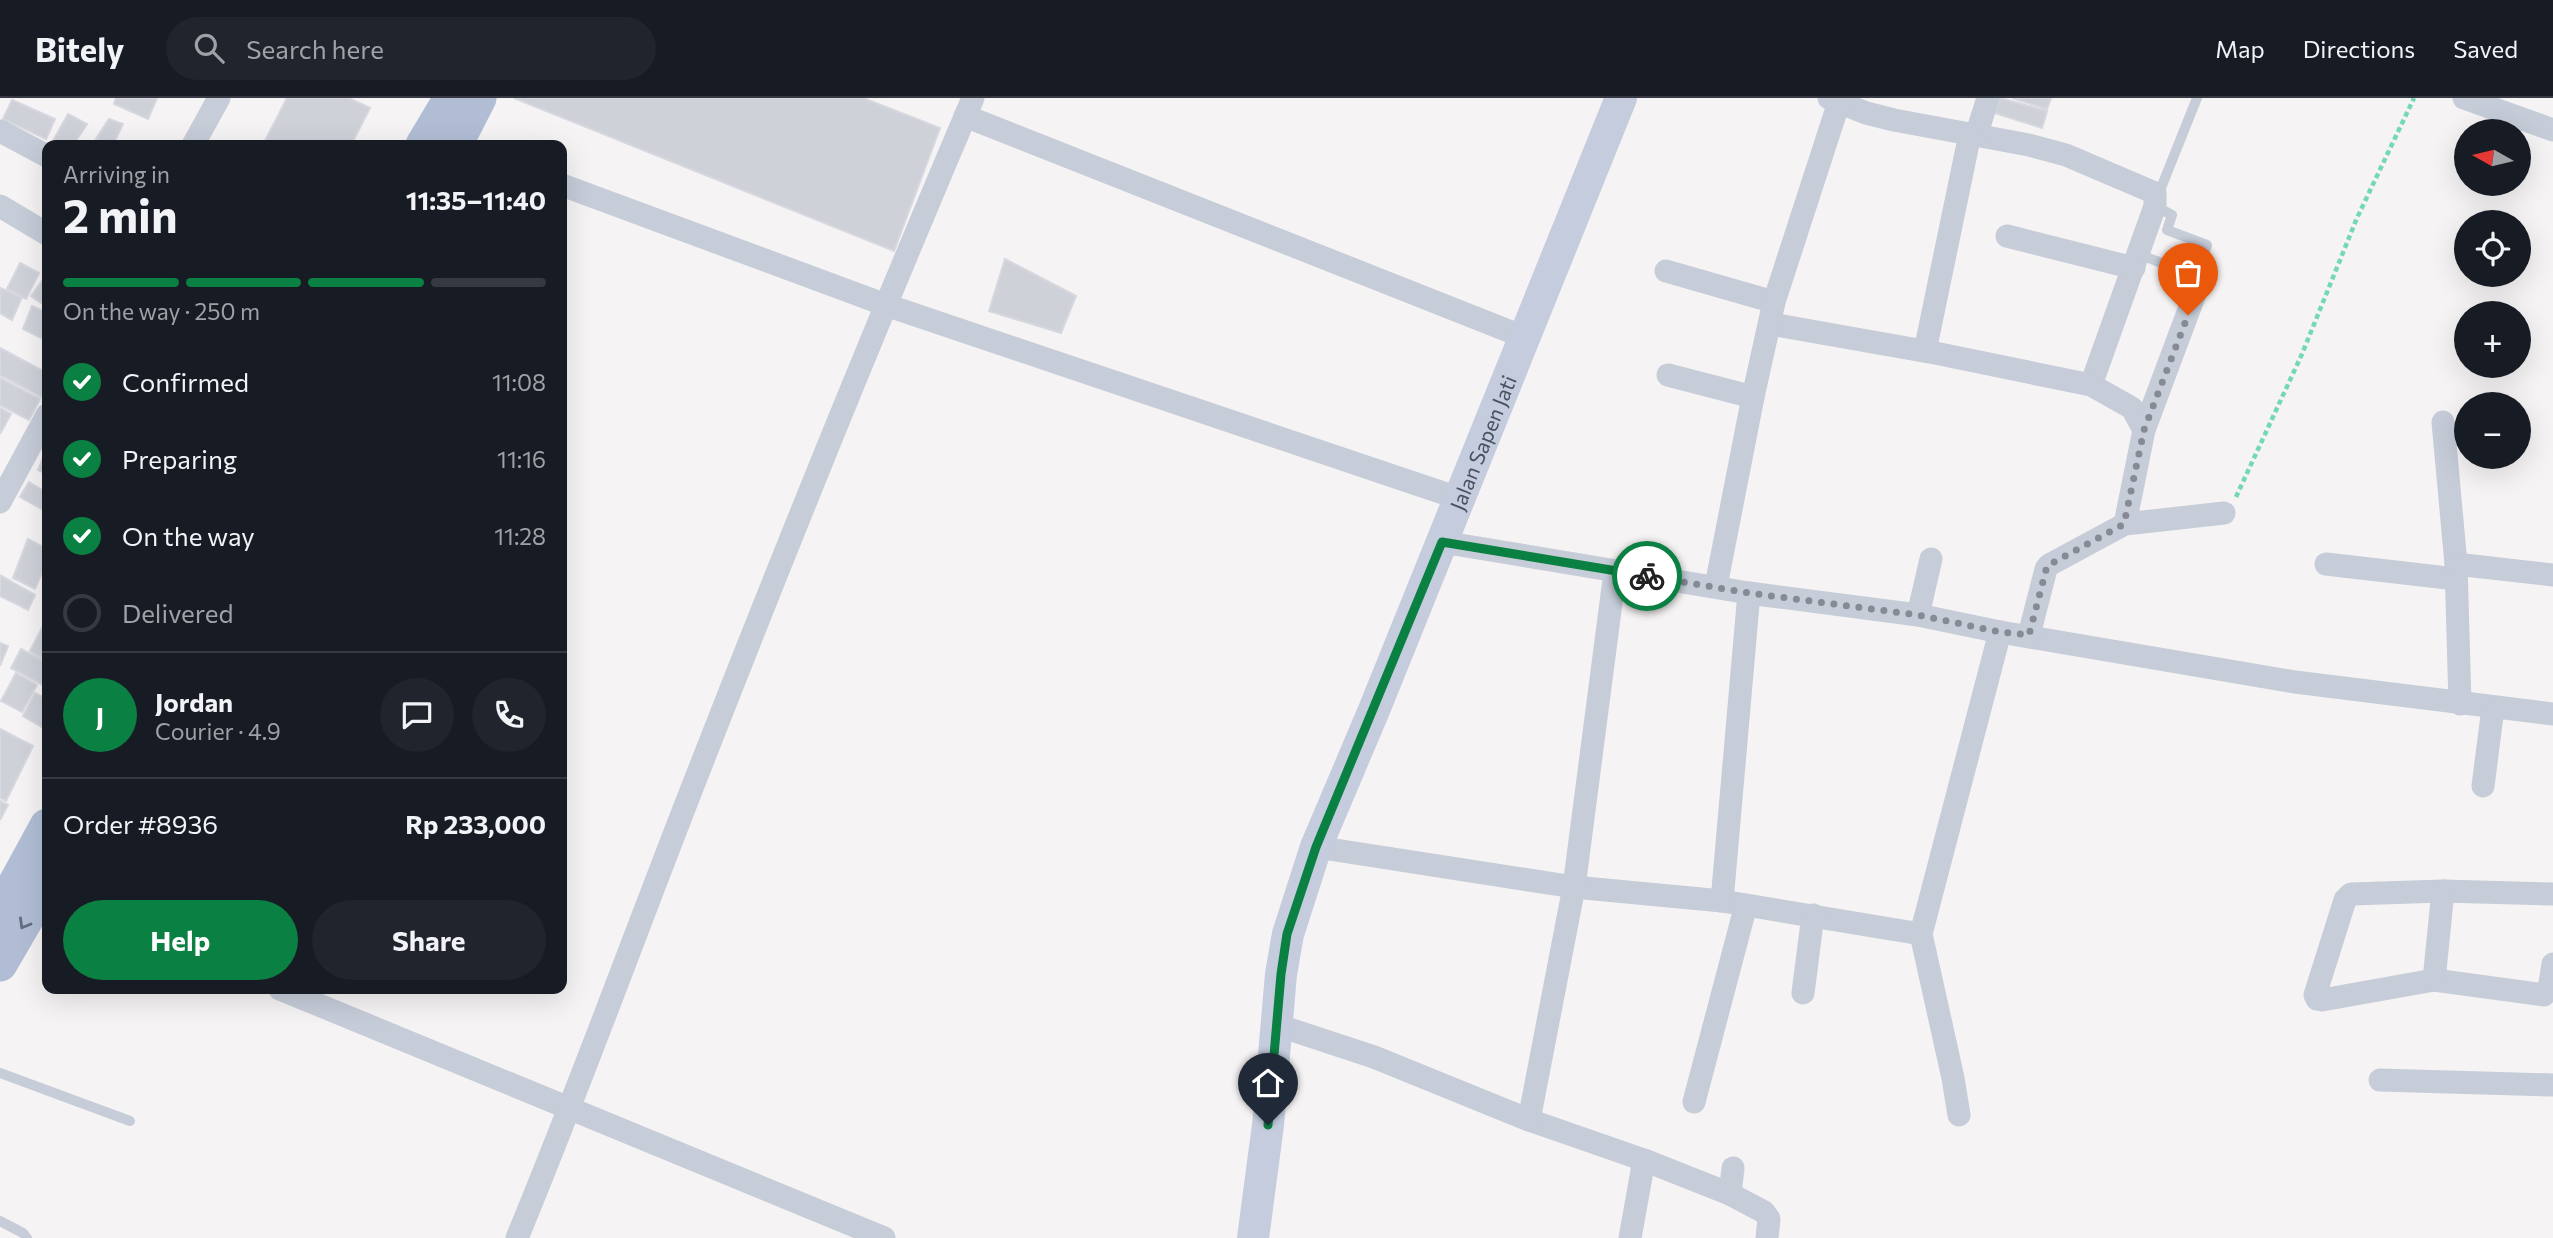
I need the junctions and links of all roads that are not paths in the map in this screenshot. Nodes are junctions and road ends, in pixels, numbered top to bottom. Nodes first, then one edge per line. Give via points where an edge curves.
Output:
1 (219, 98) edge
2 (451, 98) edge
3 (479, 98) edge
4 (1621, 98) edge
5 (1988, 98) edge
6 (2197, 98) edge
7 (2464, 98) edge
8 (1834, 100) edge
9 (969, 107) edge
10 (2543, 126) edge
11 (0, 131) edge
12 (1973, 135) junction
13 (196, 140) edge
14 (440, 140) edge
15 (442, 140) edge
16 (42, 153) edge
17 (567, 187) edge
18 (2156, 203) junction
19 (0, 206) edge
20 (42, 231) edge
21 (2007, 236) dead end
22 (2136, 261) junction
23 (1666, 271) dead end
24 (2196, 292) dead end
25 (886, 305) junction
26 (1772, 313) junction
27 (1524, 337) junction
28 (1925, 351) junction
29 (1668, 375) dead end
30 (2091, 385) junction
31 (1753, 397) junction
32 (2443, 422) dead end
33 (42, 424) edge
34 (2144, 430) junction
35 (1458, 498) junction
36 (0, 502) edge
37 (2224, 513) road end
38 (2124, 524) junction
39 (1442, 542) junction
40 (1931, 559) dead end
41 (2326, 564) dead end
42 (2456, 571) junction
43 (1615, 572) junction
44 (2553, 575) edge
45 (1716, 586) junction
46 (1749, 593) junction
47 (1918, 615) junction
48 (2000, 632) junction
49 (2029, 635) junction
50 (2460, 704) junction
51 (2493, 708) junction
52 (2553, 714) edge
53 (2483, 786) dead end
54 (1316, 847) junction
55 (42, 863) edge
56 (39, 885) edge
57 (1574, 887) junction
58 (2443, 891) junction
59 (2553, 894) edge
60 (1722, 901) junction
61 (1746, 905) junction
62 (0, 912) edge
63 (1812, 915) junction
64 (1921, 934) junction
65 (0, 964) edge
66 (2553, 964) edge
67 (2434, 980) junction
68 (1803, 993) dead end
69 (293, 994) edge
70 (1277, 1025) junction
71 (0, 1073) edge
72 (2380, 1080) dead end
73 (2553, 1085) edge
74 (1694, 1102) dead end
75 (570, 1110) junction
76 (1959, 1115) dead end
77 (1529, 1120) junction
78 (130, 1121) dead end
79 (1644, 1160) junction
80 (1733, 1168) dead end
81 (1730, 1194) junction
82 (0, 1221) edge
83 (27, 1238) edge
84 (517, 1238) edge
85 (884, 1238) edge
86 (1253, 1238) edge
87 (1630, 1238) edge
88 (1767, 1238) edge

1 - 13 street
2 - 14 main road
3 - 15 main road
4 - 27 street, Jalan Sapen Jati
5 - 12 street
6 - 18 lane
7 - 10 street
8 - 12 street via 1866,113
8 - 26 street
9 - 25 street
9 - 27 street
11 - 16 street
12 - 18 street via 2066,155 2155,192
12 - 28 street
17 - 25 street
18 - 22 street
18 - 22 lane via 2172,215 2167,230 2207,245 2196,276
19 - 20 street
21 - 22 street
22 - 30 street
23 - 26 street
24 - 34 street
25 - 35 street
25 - 75 street via 696,778
26 - 28 street
26 - 31 street
27 - 35 street, Jalan Sapen Jati
28 - 30 street
29 - 31 street
30 - 34 street via 2132,408
31 - 45 street
32 - 42 street
33 - 36 street
34 - 38 street
35 - 39 street, Jalan Sapen Jati
37 - 38 street
38 - 49 street via 2047,566
39 - 43 street
39 - 54 street, Jalan Sapen Jati
40 - 47 street
41 - 42 street
42 - 44 street
42 - 50 street
43 - 45 street
43 - 57 street
45 - 46 street
46 - 47 street
46 - 60 street
47 - 48 street
48 - 49 street
48 - 64 street
49 - 50 street
50 - 51 street
51 - 52 street
51 - 53 street
54 - 57 street
54 - 70 street, Jalan Sapen Jati via 1287,934
55 - 56 main road
56 - 62 main road
56 -> 65 main road
57 - 60 street
57 - 77 street
58 - 59 street
58 - 67 street
58 - 67 street via 2351,894 2345,900 2315,995 2322,1000
60 - 61 street
61 - 63 street
61 - 74 street
63 - 64 street
63 - 68 street
64 - 76 street
66 - 67 street via 2550,987 2544,995
69 - 75 street
70 - 77 street via 1374,1057
70 - 86 street, Jalan Sapen Jati
71 - 78 lane
72 - 73 street
75 - 84 street
75 - 85 street
77 - 79 street
79 - 81 street
79 - 87 street
80 - 81 street
81 - 88 street via 1764,1212 1769,1219
82 - 83 lane

